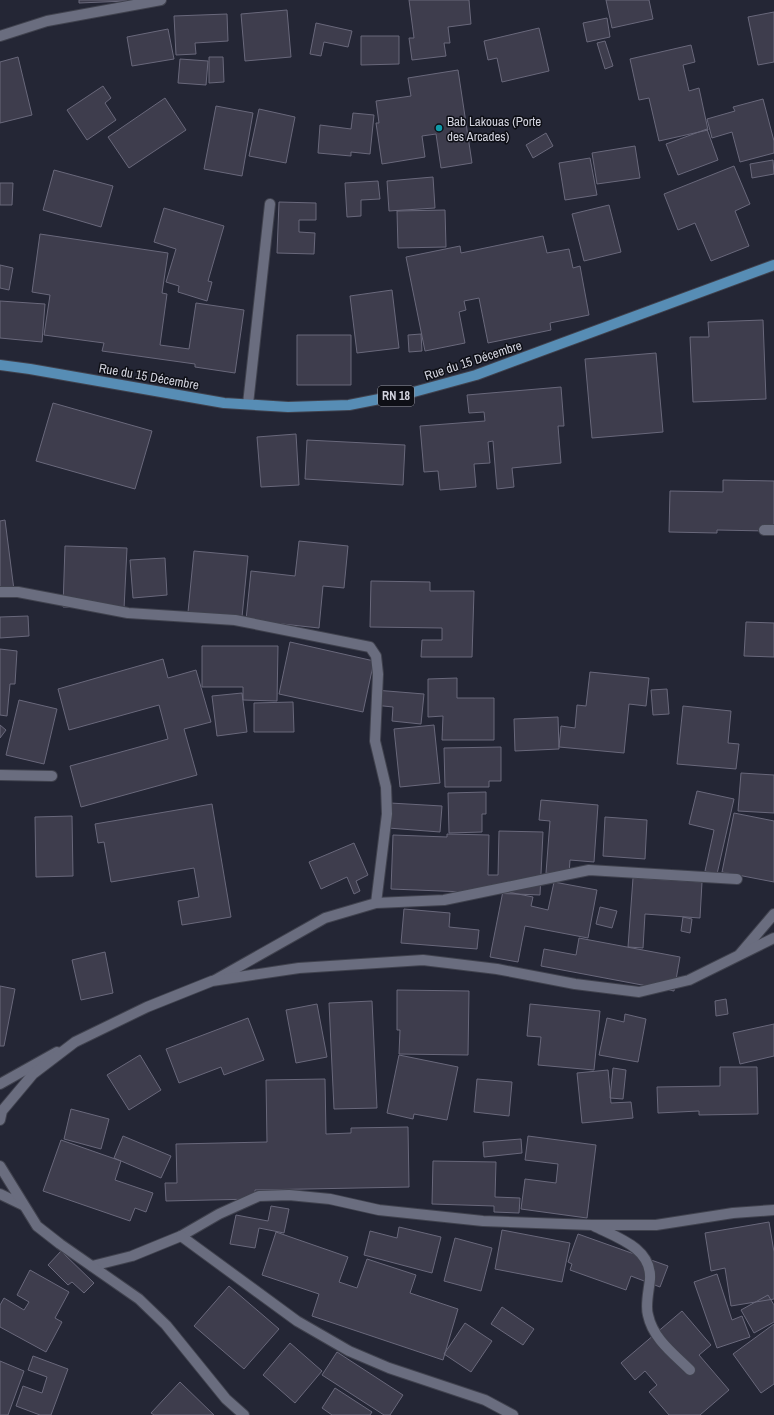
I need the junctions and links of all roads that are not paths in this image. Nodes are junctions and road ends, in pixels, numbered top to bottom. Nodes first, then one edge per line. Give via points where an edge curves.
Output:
1 (161, 0) edge
2 (0, 36) edge
3 (270, 204) dead end
4 (774, 265) edge
5 (0, 365) edge
6 (248, 404) junction
7 (0, 592) edge
8 (0, 775) edge
9 (52, 776) dead end
10 (737, 879) dead end
11 (376, 903) junction
12 (774, 914) edge
13 (774, 938) edge
14 (740, 954) junction
15 (212, 982) junction
16 (75, 1042) junction
17 (0, 1084) edge
18 (0, 1120) edge
19 (0, 1166) edge
20 (0, 1194) edge
21 (23, 1205) junction
22 (774, 1210) edge
23 (592, 1225) junction
24 (181, 1236) junction
25 (92, 1266) junction
26 (690, 1370) dead end
27 (244, 1415) edge
28 (513, 1415) edge

1 - 2 street via 47,21
3 - 6 street
4 - 6 main road, Rue du 15 Décembre / RN 18 via 476,375 425,389 349,405 288,407
5 - 6 main road, Rue du 15 Décembre / RN 18 via 224,403
7 - 11 street via 18,592 128,613 235,620 370,648 376,656 378,674 375,742 386,787 387,814
8 - 9 street
10 - 11 street via 589,870 444,900
11 - 15 street via 325,918
12 - 14 street
13 - 14 street
14 - 15 street via 688,980 639,992 423,960 299,968
15 - 16 street via 147,1008
16 - 17 street
16 - 18 street via 33,1074 2,1111
19 - 21 street
20 - 21 street
21 - 25 street via 38,1226
22 - 23 street via 733,1213 656,1225
23 - 24 street via 483,1221 379,1210 330,1199 289,1194 259,1196 219,1214
23 - 26 street via 635,1247 646,1260 650,1275 647,1314 656,1337
24 - 25 street via 132,1256
24 - 28 street via 297,1321 349,1351 389,1368 485,1400
25 - 27 street via 139,1299 166,1325 226,1399

